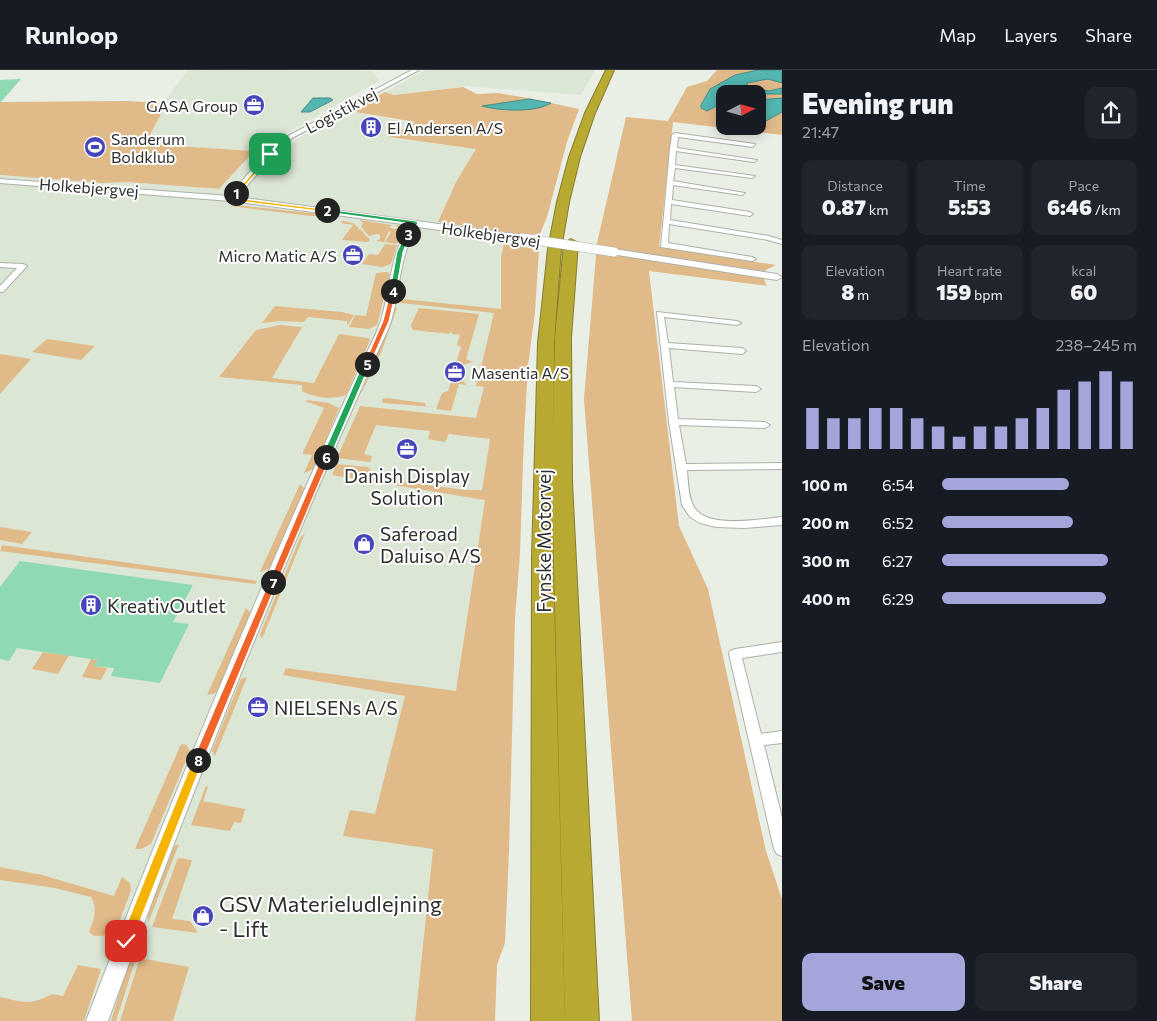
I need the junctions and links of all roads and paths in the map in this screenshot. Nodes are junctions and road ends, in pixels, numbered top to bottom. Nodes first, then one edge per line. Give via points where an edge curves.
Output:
1 (416, 70) edge
2 (610, 70) edge
3 (620, 70) edge
4 (752, 145) dead end
5 (674, 149) junction
6 (588, 153) dead end
7 (754, 160) dead end
8 (672, 166) junction
9 (752, 176) dead end
10 (0, 181) edge
11 (671, 183) junction
12 (742, 193) dead end
13 (231, 199) junction
14 (669, 202) junction
15 (750, 214) dead end
16 (667, 222) junction
17 (416, 223) junction
18 (572, 233) dead end
19 (782, 242) edge
20 (752, 259) dead end
21 (0, 265) edge
22 (780, 275) edge
23 (0, 290) edge
24 (737, 322) dead end
25 (664, 345) junction
26 (742, 352) dead end
27 (669, 384) junction
28 (756, 389) dead end
29 (674, 422) junction
30 (765, 425) dead end
31 (782, 466) edge
32 (681, 467) junction
33 (782, 521) edge
34 (782, 647) edge
35 (782, 737) edge
36 (755, 741) junction
37 (780, 833) edge
38 (782, 849) edge
39 (97, 1021) edge
40 (548, 1021) edge
41 (582, 1021) edge

1 - 13 street, Logistikvej via 290,137 270,154
2 - 40 highway, Fynske Motorvej via 590,112 572,166 561,216 547,326 541,542
3 - 6 highway via 600,114
4 - 5 street via 675,135
5 - 7 street
5 - 8 street
8 - 9 street
8 - 11 street
10 - 13 street, Holkebjergvej
11 - 12 street
11 - 14 street
13 - 17 street, Holkebjergvej
14 - 15 street
14 - 16 street
16 - 19 street
16 - 20 street via 664,245
17 - 22 street, Holkebjergvej, bridge
17 - 39 street via 400,252 386,321 198,760
18 - 41 highway, Fynske Motorvej via 563,328 562,465
21 - 23 street via 23,266
24 - 25 street via 660,314
25 - 26 street
25 - 27 street
27 - 28 street
27 - 29 street
29 - 30 street
29 - 32 street
31 - 32 street
32 - 33 street via 687,505 698,520 719,524
34 - 36 street via 735,654
35 - 36 street
36 - 37 street
37 - 38 street

